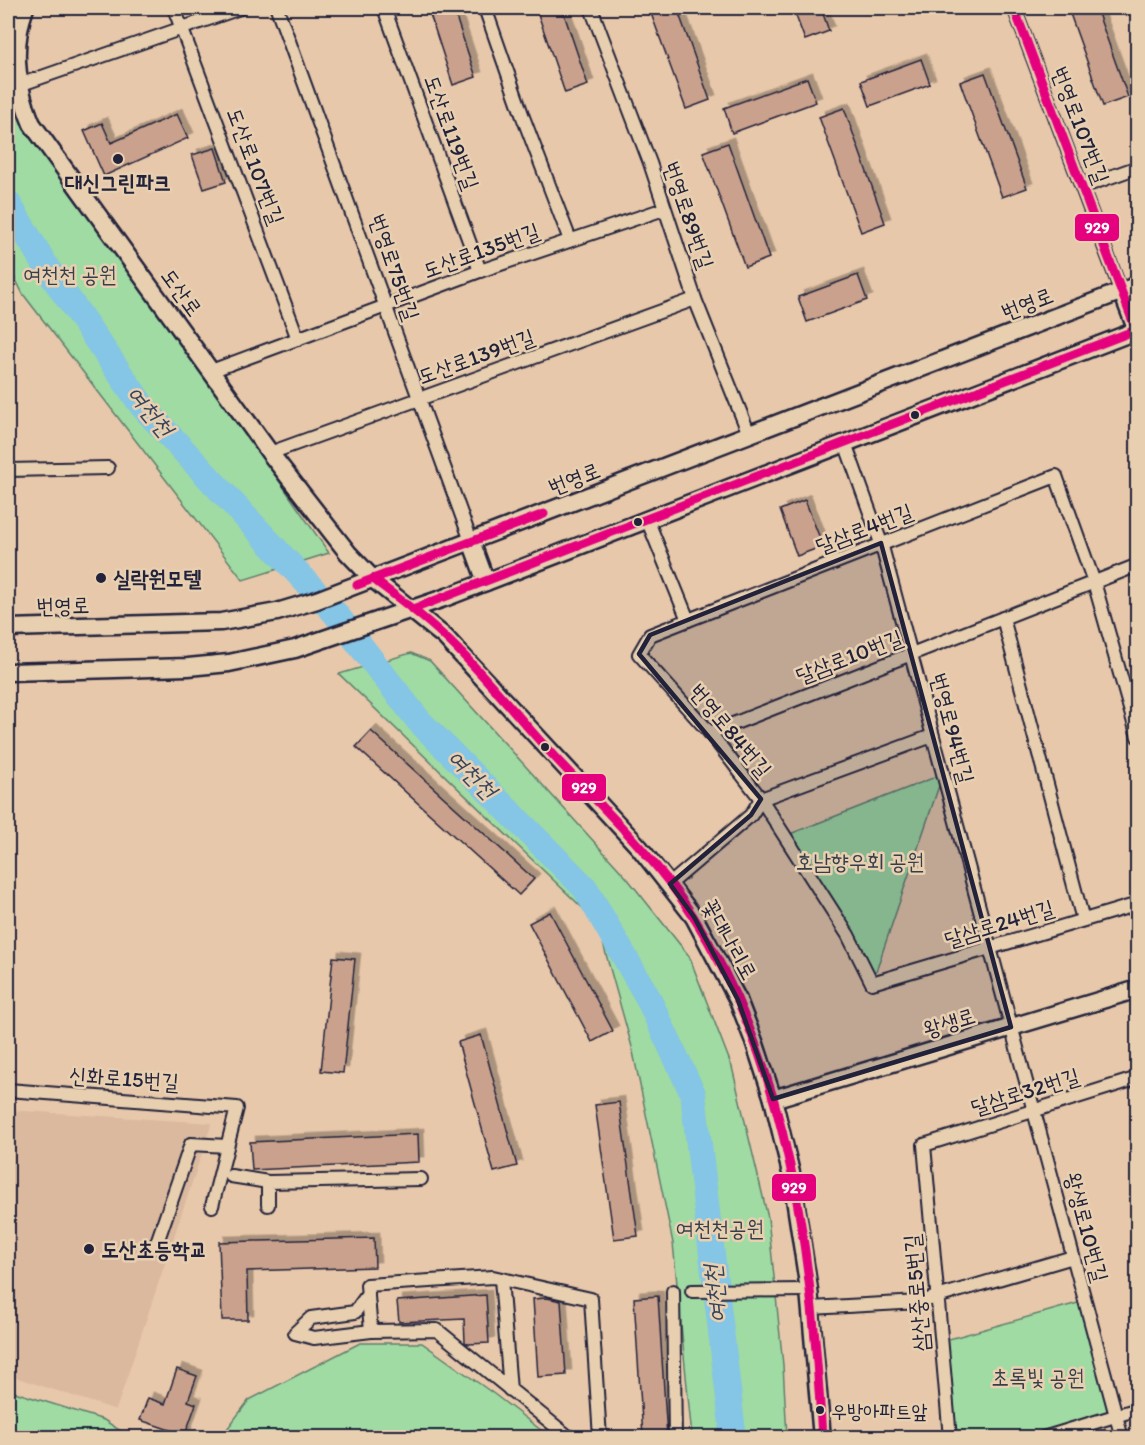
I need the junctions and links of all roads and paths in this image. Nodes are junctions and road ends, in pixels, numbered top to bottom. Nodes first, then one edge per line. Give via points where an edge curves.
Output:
1 (24, 8) edge
2 (174, 8) edge
3 (240, 8) edge
4 (277, 8) edge
5 (384, 8) edge
6 (485, 8) edge
7 (591, 8) edge
8 (1014, 8) edge
9 (182, 28) junction
10 (13, 85) edge
11 (1137, 167) edge
12 (1082, 187) junction
13 (664, 210) junction
14 (570, 240) junction
15 (480, 271) junction
16 (1137, 285) edge
17 (1121, 291) junction
18 (695, 299) junction
19 (387, 306) junction
20 (1137, 331) edge
21 (298, 339) junction
22 (211, 371) junction
23 (419, 399) junction
24 (749, 434) junction
25 (845, 443) junction
26 (270, 453) junction
27 (108, 468) dead end
28 (8, 470) edge
29 (647, 519) junction
30 (471, 541) junction
31 (881, 543) junction
32 (1137, 565) edge
33 (365, 582) junction
34 (486, 582) junction
35 (1094, 582) junction
36 (413, 609) junction
37 (1003, 618) junction
38 (688, 620) junction
39 (8, 628) edge
40 (912, 654) junction
41 (8, 672) edge
42 (710, 733) junction
43 (932, 736) junction
44 (1137, 737) edge
45 (761, 798) junction
46 (670, 884) junction
47 (1137, 904) edge
48 (1083, 920) junction
49 (990, 948) junction
50 (872, 983) joint
51 (1137, 989) edge
52 (1011, 1027) junction
53 (1137, 1078) edge
54 (8, 1090) edge
55 (773, 1099) junction
56 (1033, 1110) junction
57 (924, 1144) joint
58 (227, 1146) junction
59 (231, 1176) dead end
60 (421, 1179) dead end
61 (268, 1182) junction
62 (268, 1205) dead end
63 (212, 1206) dead end
64 (155, 1248) dead end
65 (1073, 1257) junction
66 (501, 1279) junction
67 (809, 1290) junction
68 (673, 1291) dead end
69 (692, 1291) dead end
70 (368, 1294) junction
71 (937, 1295) junction
72 (811, 1308) junction
73 (371, 1331) junction
74 (510, 1390) junction
75 (1137, 1409) edge
76 (1116, 1416) junction
77 (570, 1437) edge
78 (600, 1437) edge
79 (675, 1437) edge
80 (822, 1437) edge
81 (950, 1437) edge
82 (1043, 1437) edge
83 (1122, 1437) edge

1 - 10 main road, 도산로
2 - 9 street, 도산로107번길
3 - 9 street
4 - 19 street, 번영로75번길
5 - 15 street, 도산로119번길
6 - 14 street
7 - 13 street, 번영로89번길
8 - 12 street, 번영로107번길
9 - 10 street
9 - 21 street, 도산로107번길
10 - 22 main road, 도산로 via 39,135
11 - 12 street
12 - 17 street, 번영로107번길
13 - 14 street, 도산로135번길
13 - 18 street, 번영로89번길
14 - 15 street, 도산로135번길
15 - 19 street, 도산로135번길
16 - 17 main road, 번영로
17 - 20 street
17 - 24 main road, 번영로
18 - 23 street, 도산로139번길
18 - 24 street, 번영로89번길
19 - 21 street, 도산로135번길
19 - 23 street, 번영로75번길
20 - 25 main road
21 - 22 street, 도산로135번길
22 - 26 main road, 도산로
23 - 26 street, 도산로139번길
23 - 30 street, 번영로75번길
24 - 30 main road, 번영로
25 - 29 main road
25 - 31 street, 번영로94번길
26 - 33 main road, 도산로 via 348,553
27 - 28 street
29 - 34 main road
29 - 38 street
30 - 33 main road, 번영로
30 - 34 main road
31 - 35 street, 달삼로4번길 via 1056,476
31 - 38 street, 달삼로4번길
31 - 40 street, 번영로94번길
32 - 35 street, 달삼로10번길
33 - 36 main road, 꽃대나리로
33 - 39 main road, 번영로 via 245,619
34 - 36 main road
35 - 37 street, 달삼로10번길
35 - 44 street
36 - 41 main road via 295,649 229,663
36 - 46 main road, 꽃대나리로 via 445,637
37 - 40 street, 달삼로10번길
37 - 48 street
38 - 42 street, 번영로84번길 via 650,635 639,654
40 - 42 street, 달삼로10번길
40 - 43 street, 번영로94번길
42 - 45 street, 번영로84번길
43 - 45 street
43 - 49 street, 번영로94번길
45 - 46 street via 751,815
45 - 50 street, 번영로84번길 via 848,935
46 - 55 main road, 꽃대나리로 via 694,917 738,1000
47 - 48 street, 달삼로24번길
48 - 49 street, 달삼로24번길
49 - 50 street, 달삼로24번길
49 - 52 street, 번영로94번길
51 - 52 main road, 왕생로
52 - 55 main road, 왕생로
52 - 56 street, 왕생로10번길
53 - 56 street, 달삼로32번길
54 - 58 street, 신화로15번길 via 237,1108
55 - 67 main road, 꽃대나리로 via 791,1173
56 - 57 street, 달삼로32번길
56 - 65 street, 왕생로10번길
57 - 71 street, 삼산중로5번길
58 - 63 street
58 - 64 street via 191,1144
59 - 61 street
60 - 61 street
61 - 62 street
65 - 71 street
65 - 76 street, 왕생로10번길
66 - 70 street via 367,1285
66 - 74 street
66 - 78 street via 591,1299
67 - 69 street
67 - 72 main road, 꽃대나리로
68 - 79 street
70 - 73 street
70 - 73 street via 355,1312 311,1318 295,1334 314,1338
71 - 72 street via 920,1302
71 - 81 street, 삼산중로5번길
72 - 80 main road, 꽃대나리로
73 - 74 street via 437,1330
74 - 77 street
75 - 76 street
76 - 82 street
76 - 83 street, 왕생로10번길

